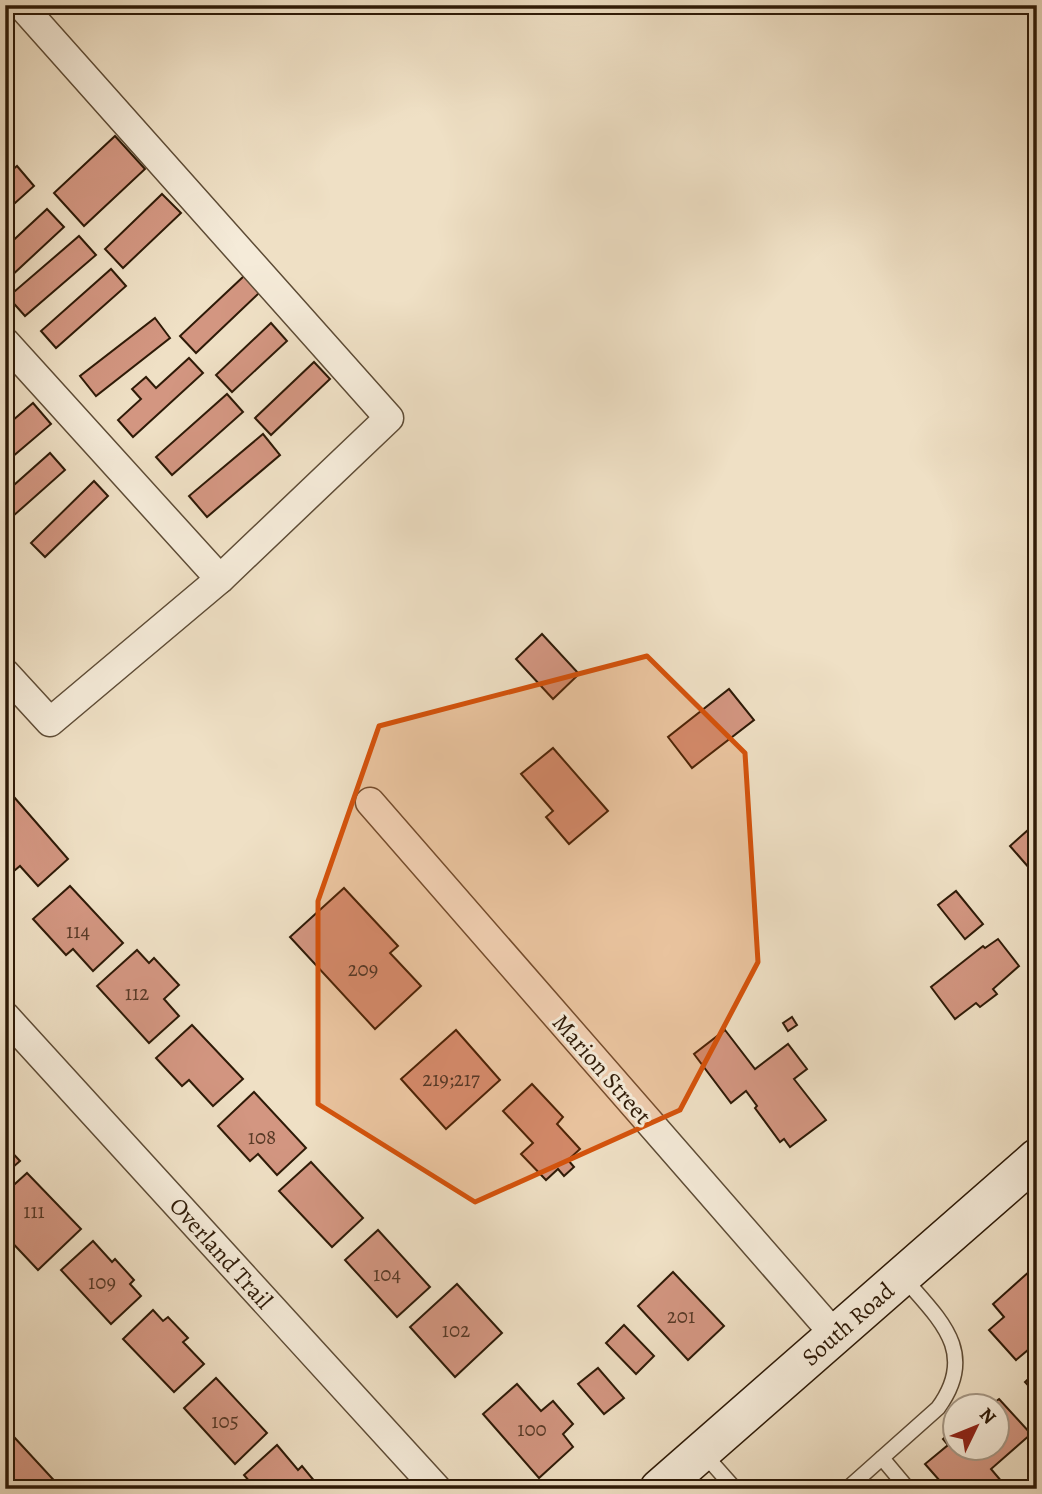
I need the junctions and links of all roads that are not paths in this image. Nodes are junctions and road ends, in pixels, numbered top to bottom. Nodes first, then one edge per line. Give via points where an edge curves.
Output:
1 (22, 5) edge
2 (5, 342) edge
3 (220, 579) junction
4 (5, 673) edge
5 (370, 802) dead end
6 (5, 1016) edge
7 (1037, 1158) edge
8 (902, 1276) junction
9 (835, 1335) junction
10 (702, 1451) junction
11 (882, 1458) junction
12 (437, 1489) edge
13 (659, 1489) edge
14 (735, 1489) edge
15 (847, 1489) edge
16 (908, 1489) edge

1 - 3 street via 389,418
2 - 3 street
3 - 4 street via 50,722
5 - 9 street, Marion Street
6 - 12 street, Overland Trail
7 - 8 street, South Road
8 - 9 street, South Road
8 - 11 lane via 946,1328 956,1362 951,1387 938,1408
9 - 10 street, South Road
10 - 13 street, South Road
10 - 14 lane
11 - 15 lane
11 - 16 lane

